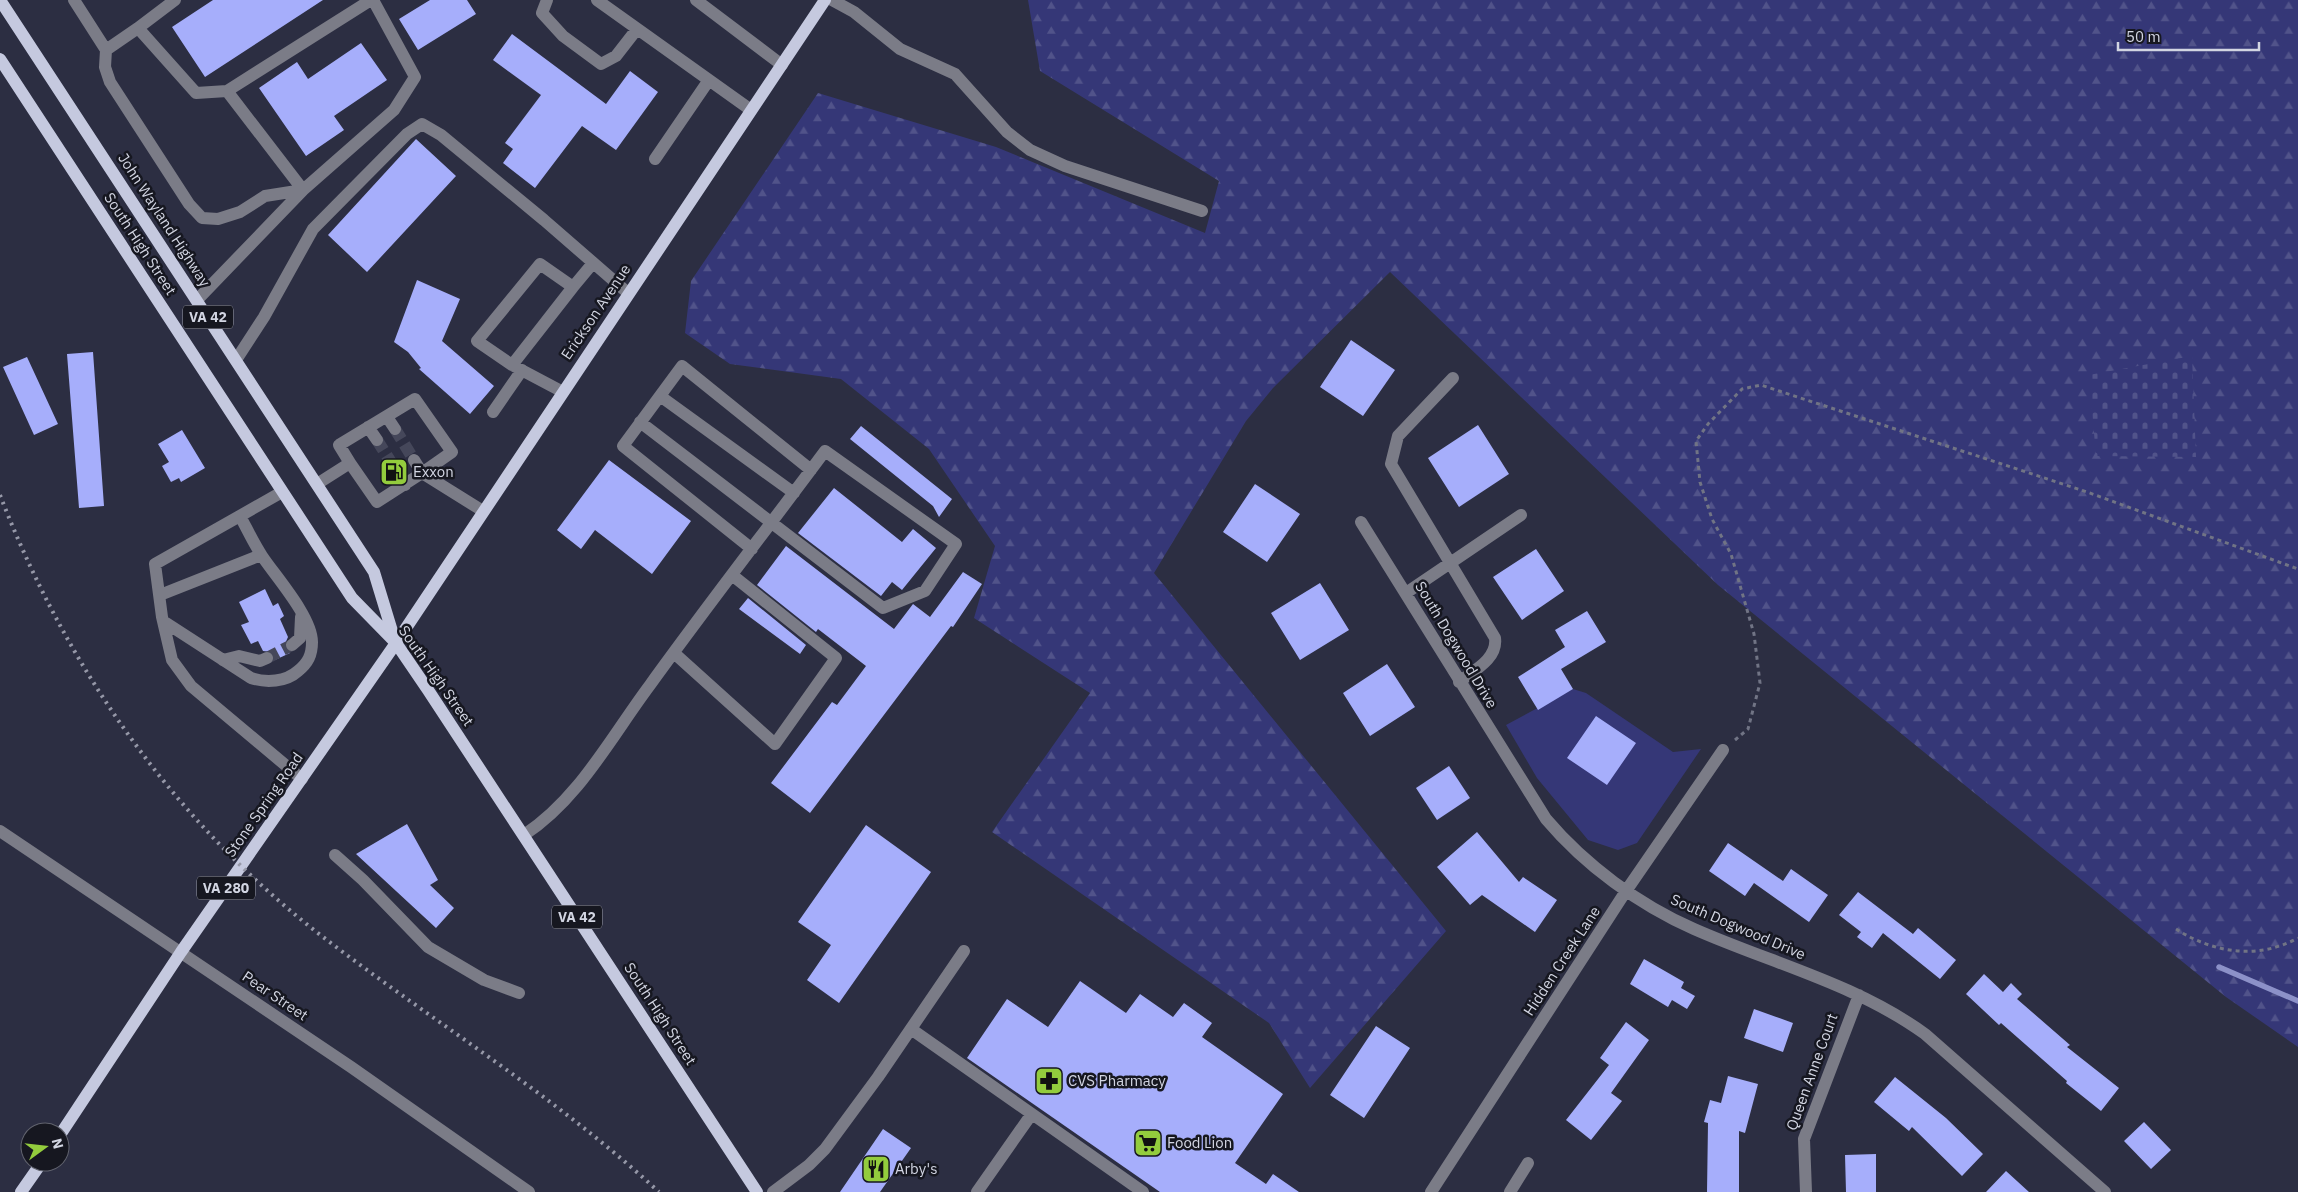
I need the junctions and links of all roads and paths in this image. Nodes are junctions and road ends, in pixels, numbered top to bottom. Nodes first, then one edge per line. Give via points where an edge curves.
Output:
1 (0, 0) edge
2 (74, 0) edge
3 (175, 0) edge
4 (372, 0) edge
5 (547, 0) edge
6 (597, 0) edge
7 (696, 0) edge
8 (825, 0) edge
9 (832, 0) edge
10 (138, 28) junction
11 (637, 29) junction
12 (106, 50) junction
13 (0, 59) edge
14 (782, 65) junction
15 (709, 80) junction
16 (227, 91) junction
17 (751, 110) junction
18 (655, 159) dead end
19 (303, 190) junction
20 (1202, 212) dead end
21 (593, 263) junction
22 (573, 287) junction
23 (628, 293) junction
24 (197, 300) junction
25 (236, 360) junction
26 (517, 368) junction
27 (1453, 378) dead end
28 (563, 392) junction
29 (660, 396) junction
30 (493, 412) dead end
31 (386, 416) junction
32 (640, 422) junction
33 (368, 427) junction
34 (395, 428) tunnel mouth
35 (377, 440) tunnel mouth
36 (414, 460) tunnel mouth
37 (350, 463) junction
38 (811, 470) junction
39 (397, 472) tunnel mouth
40 (422, 473) junction
41 (317, 484) junction
42 (405, 485) junction
43 (282, 492) junction
44 (794, 493) junction
45 (483, 511) junction
46 (1521, 515) dead end
47 (240, 516) junction
48 (772, 522) junction
49 (1361, 522) dead end
50 (752, 549) junction
51 (261, 555) junction
52 (1451, 562) junction
53 (2298, 569) edge
54 (732, 575) junction
55 (1406, 593) junction
56 (160, 595) junction
57 (302, 614) junction
58 (163, 620) junction
59 (396, 643) junction
60 (292, 645) tunnel mouth
61 (674, 653) junction
62 (267, 658) tunnel mouth
63 (223, 660) junction
64 (1459, 682) junction
65 (1722, 750) joint
66 (302, 779) junction
67 (0, 831) edge
68 (524, 835) junction
69 (335, 855) dead end
70 (1626, 891) junction
71 (2176, 929) dead end
72 (2298, 938) edge
73 (964, 951) dead end
74 (181, 952) junction
75 (519, 993) dead end
76 (1859, 995) junction
77 (911, 1029) junction
78 (1031, 1114) junction
79 (69, 1122) edge
80 (1528, 1163) dead end
81 (35, 1172) edge
82 (21, 1192) edge
83 (528, 1192) edge
84 (757, 1192) edge
85 (774, 1192) edge
86 (977, 1192) edge
87 (1142, 1192) edge
88 (1431, 1192) edge
89 (1510, 1192) edge
90 (1806, 1192) edge
91 (2105, 1192) edge

1 - 24 main road, John Wayland Highway / VA 42
2 - 12 street
3 - 10 street
4 - 16 street
4 - 19 street via 415,77 394,110
5 - 11 street via 542,13 563,36 602,64 616,56
6 - 11 street
7 - 14 street
8 - 14 main road, Erickson Avenue
9 - 20 street via 854,12 900,49 955,74 1007,132 1030,150 1065,166
10 - 12 street
10 - 16 street via 196,93
11 - 15 street
12 - 19 street via 105,67 110,82 189,204 202,218 218,219 240,212 265,196
13 - 43 main road, South High Street / VA 42
14 - 17 main road, Erickson Avenue
15 - 17 street
15 - 18 street
16 - 19 street
17 - 23 main road, Erickson Avenue
19 - 24 street
21 - 22 street
21 - 23 street
21 - 25 street via 441,135 422,124 406,134 313,229
22 - 26 street
22 - 26 street via 540,264 477,341
23 - 28 main road, Erickson Avenue
24 - 25 main road, John Wayland Highway / VA 42
25 - 41 main road, John Wayland Highway / VA 42
26 - 28 street
26 - 30 street
27 - 52 street via 1398,436 1391,460 1401,482
28 - 45 main road, Erickson Avenue
29 - 32 street
29 - 38 street via 682,366
29 - 44 street
31 - 33 street
31 - 34 street
31 - 40 street via 415,399 452,452
32 - 48 street
32 - 50 street via 623,446
33 - 35 street
33 - 37 street via 339,445
36 - 40 street
37 - 41 street
37 - 42 street via 376,502
38 - 44 street
38 - 48 street via 825,451 956,544 925,591 883,608
39 - 42 street
40 - 42 street
40 - 45 street
41 - 59 main road, John Wayland Highway / VA 42 via 374,572
43 - 47 street
43 - 59 main road, South High Street / VA 42 via 352,598
44 - 48 street
45 - 59 main road, Erickson Avenue
46 - 52 street
47 - 51 street
47 - 56 street via 155,564
48 - 50 street
49 - 55 street, South Dogwood Drive
50 - 54 street
51 - 56 street
51 - 57 street
52 - 55 street
52 - 64 street via 1489,626 1496,646 1489,658
53 - 65 path via 2087,492 1761,385 1742,389 1696,441 1700,482 1712,519 1731,554 1754,634 1760,683 1748,729
54 - 61 street
54 - 61 street via 836,658 775,744
55 - 64 street, South Dogwood Drive
56 - 58 street
57 - 60 street via 300,638
57 - 63 street via 312,641 309,661 295,674 262,682
58 - 63 street
58 - 66 street via 172,660 191,686
59 - 66 main road, Stone Spring Road / VA 280
59 - 68 main road, South High Street / VA 42
61 - 68 street via 570,795
62 - 63 street via 260,661 239,656
64 - 70 street, South Dogwood Drive via 1546,819 1578,852
65 - 70 street, Hidden Creek Lane
66 - 74 main road, Stone Spring Road / VA 280
67 - 74 street, Pear Street
68 - 84 main road, South High Street / VA 42
69 - 75 street via 428,947 484,980
70 - 76 street, South Dogwood Drive via 1693,929
70 - 88 street, Hidden Creek Lane
71 - 72 path via 2211,946 2238,952 2270,948
73 - 77 street
74 - 79 main road, Stone Spring Road / VA 280
74 - 83 street, Pear Street via 514,1179
76 - 90 street, Queen Anne Court via 1804,1138
76 - 91 street, South Dogwood Drive via 1896,1013 1925,1034
77 - 78 street
77 - 85 street via 825,1149
78 - 86 street
78 - 87 street
80 - 89 street
81 - 82 main road

